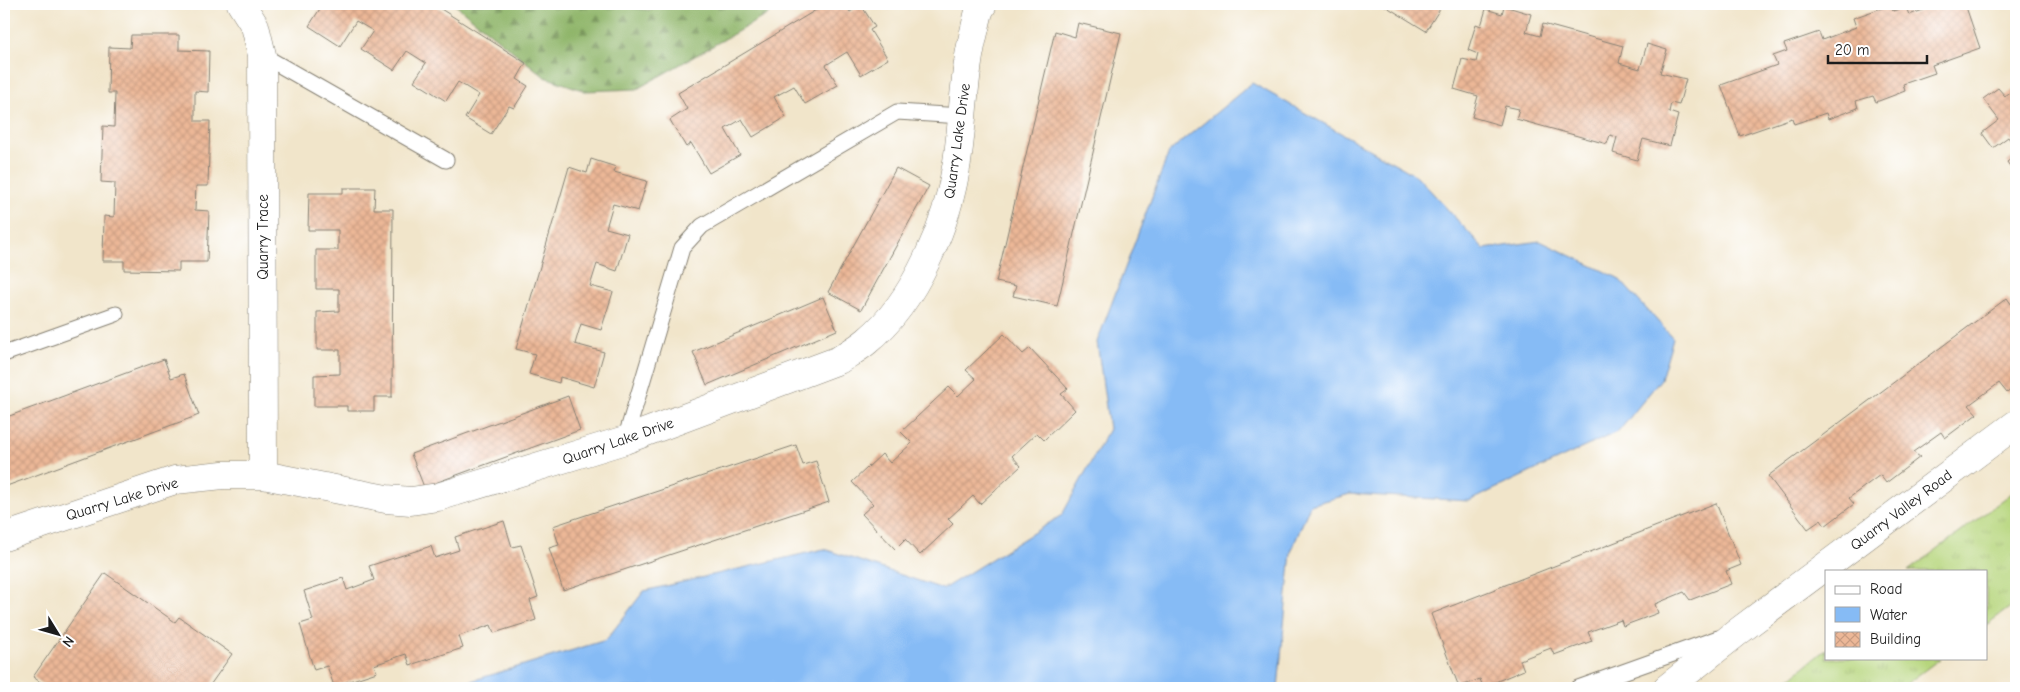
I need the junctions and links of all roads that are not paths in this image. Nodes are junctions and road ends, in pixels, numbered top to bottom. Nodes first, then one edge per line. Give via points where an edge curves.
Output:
1 (241, 4) edge
2 (983, 4) edge
3 (262, 55) junction
4 (962, 116) junction
5 (446, 160) dead end
6 (116, 314) dead end
7 (4, 354) edge
8 (2016, 424) edge
9 (625, 440) junction
10 (263, 474) junction
11 (4, 537) edge
12 (1739, 631) junction
13 (1578, 688) edge
14 (1667, 688) edge

1 - 3 street, Quarry Trace via 255,26
2 - 4 street, Quarry Lake Drive via 968,63
3 - 5 lane
3 - 10 street, Quarry Trace
4 - 9 street, Quarry Lake Drive via 949,206 940,232 912,286 891,317 867,341 838,360
4 - 9 lane via 898,112 702,226 682,248
6 - 7 lane
8 - 12 street, Quarry Valley Road
9 - 10 street, Quarry Lake Drive via 438,497 411,501 386,499
10 - 11 street, Quarry Lake Drive via 175,480
12 - 13 lane
12 - 14 street, Quarry Valley Road

